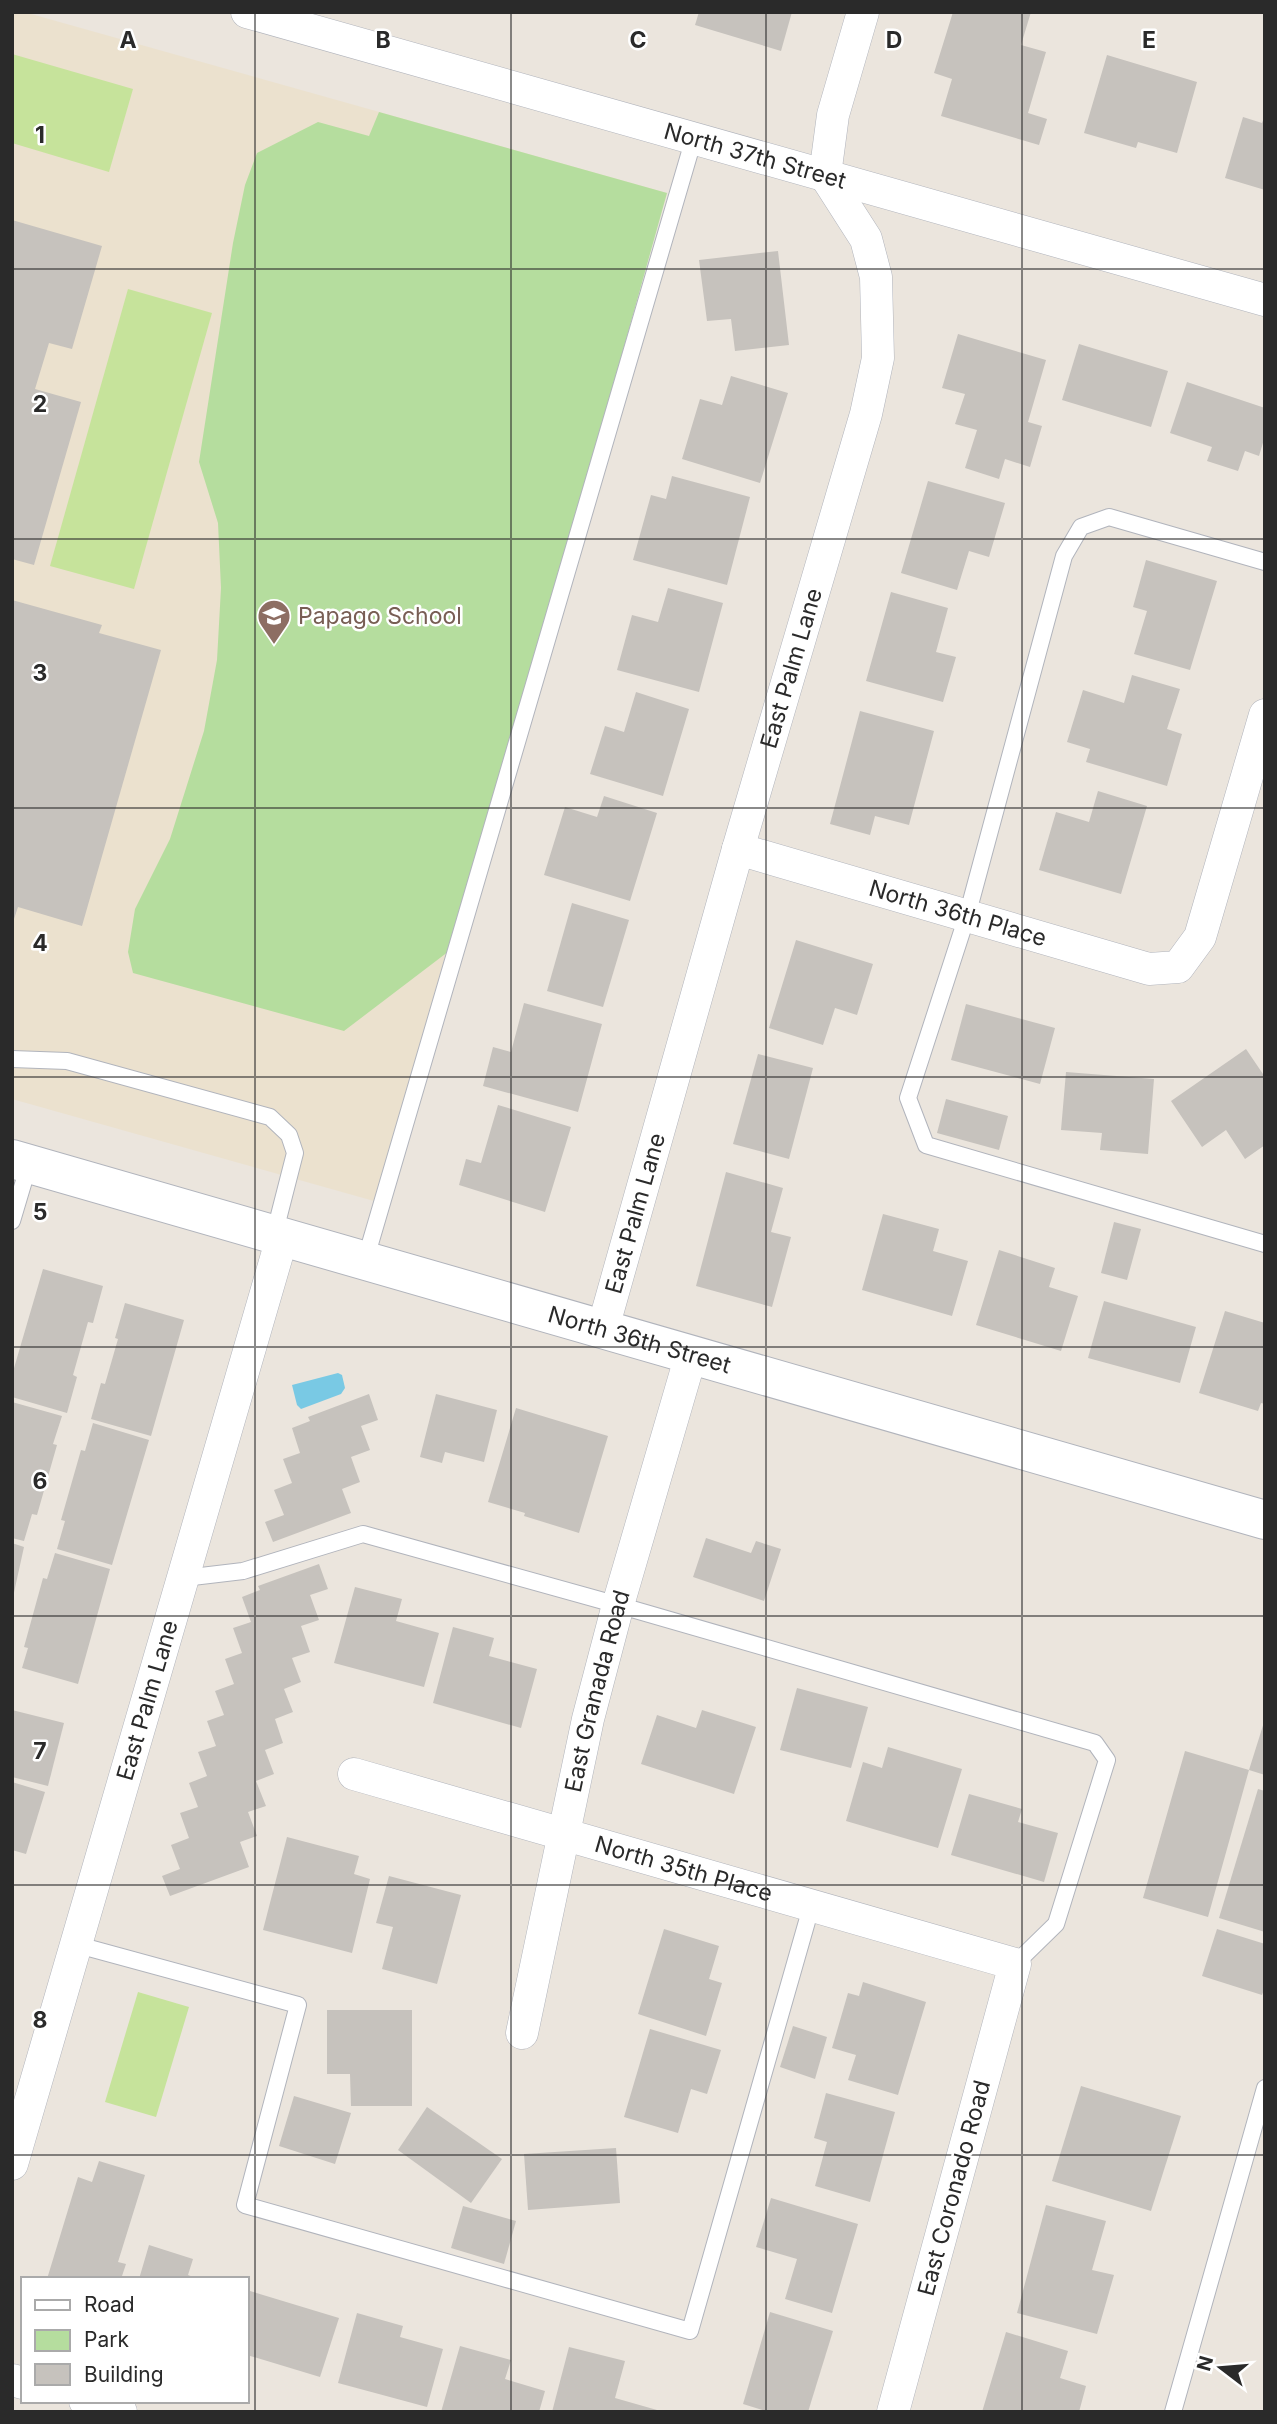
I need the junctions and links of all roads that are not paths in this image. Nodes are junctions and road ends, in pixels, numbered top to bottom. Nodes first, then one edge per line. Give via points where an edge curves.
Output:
1 (247, 12) edge
2 (863, 12) edge
3 (694, 138) junction
4 (825, 175) junction
5 (1265, 300) edge
6 (1265, 562) edge
7 (1265, 715) edge
8 (738, 849) junction
9 (967, 916) junction
10 (12, 1059) edge
11 (21, 1162) edge
12 (12, 1221) edge
13 (278, 1236) junction
14 (1265, 1244) edge
15 (365, 1261) junction
16 (603, 1328) junction
17 (691, 1355) junction
18 (1265, 1520) edge
19 (184, 1578) junction
20 (618, 1605) junction
21 (354, 1774) dead end
22 (564, 1833) junction
23 (812, 1905) junction
24 (78, 1945) junction
25 (1015, 1964) junction
26 (522, 2033) dead end
27 (1265, 2088) edge
28 (12, 2164) edge
29 (92, 2403) edge
30 (121, 2412) edge
31 (893, 2412) edge
32 (1173, 2412) edge

1 - 3 street, North 37th Street
2 - 4 street via 833,115
3 - 4 street, North 37th Street
3 - 15 lane
4 - 5 street, North 37th Street
4 - 8 street, East Palm Lane via 866,239 876,277 878,358 866,414
6 - 9 lane via 1109,517 1081,527 1064,556
7 - 9 street, North 36th Place via 1200,937 1178,967 1149,970
8 - 9 street, North 36th Place
8 - 16 street, East Palm Lane
9 - 14 lane via 908,1098 926,1146
10 - 13 lane via 68,1061 270,1117 289,1135 295,1153
11 - 12 lane
11 - 13 main road, North 36th Street
13 - 15 main road, North 36th Street
13 - 19 street, East Palm Lane
15 - 16 main road, North 36th Street
16 - 17 main road, North 36th Street
17 - 18 main road, North 36th Street
17 - 20 street, East Granada Road
19 - 20 lane via 243,1571 363,1534
19 - 24 street, East Palm Lane
20 - 22 street, East Granada Road
20 - 25 lane via 1095,1743 1107,1760 1056,1924
21 - 22 street, North 35th Place
22 - 23 street, North 35th Place
22 - 26 street, East Granada Road
23 - 24 lane via 690,2332 244,2205 298,2005
23 - 25 street, North 35th Place
24 - 28 street, East Palm Lane
25 - 31 street, East Coronado Road
27 - 32 lane
29 - 30 street

